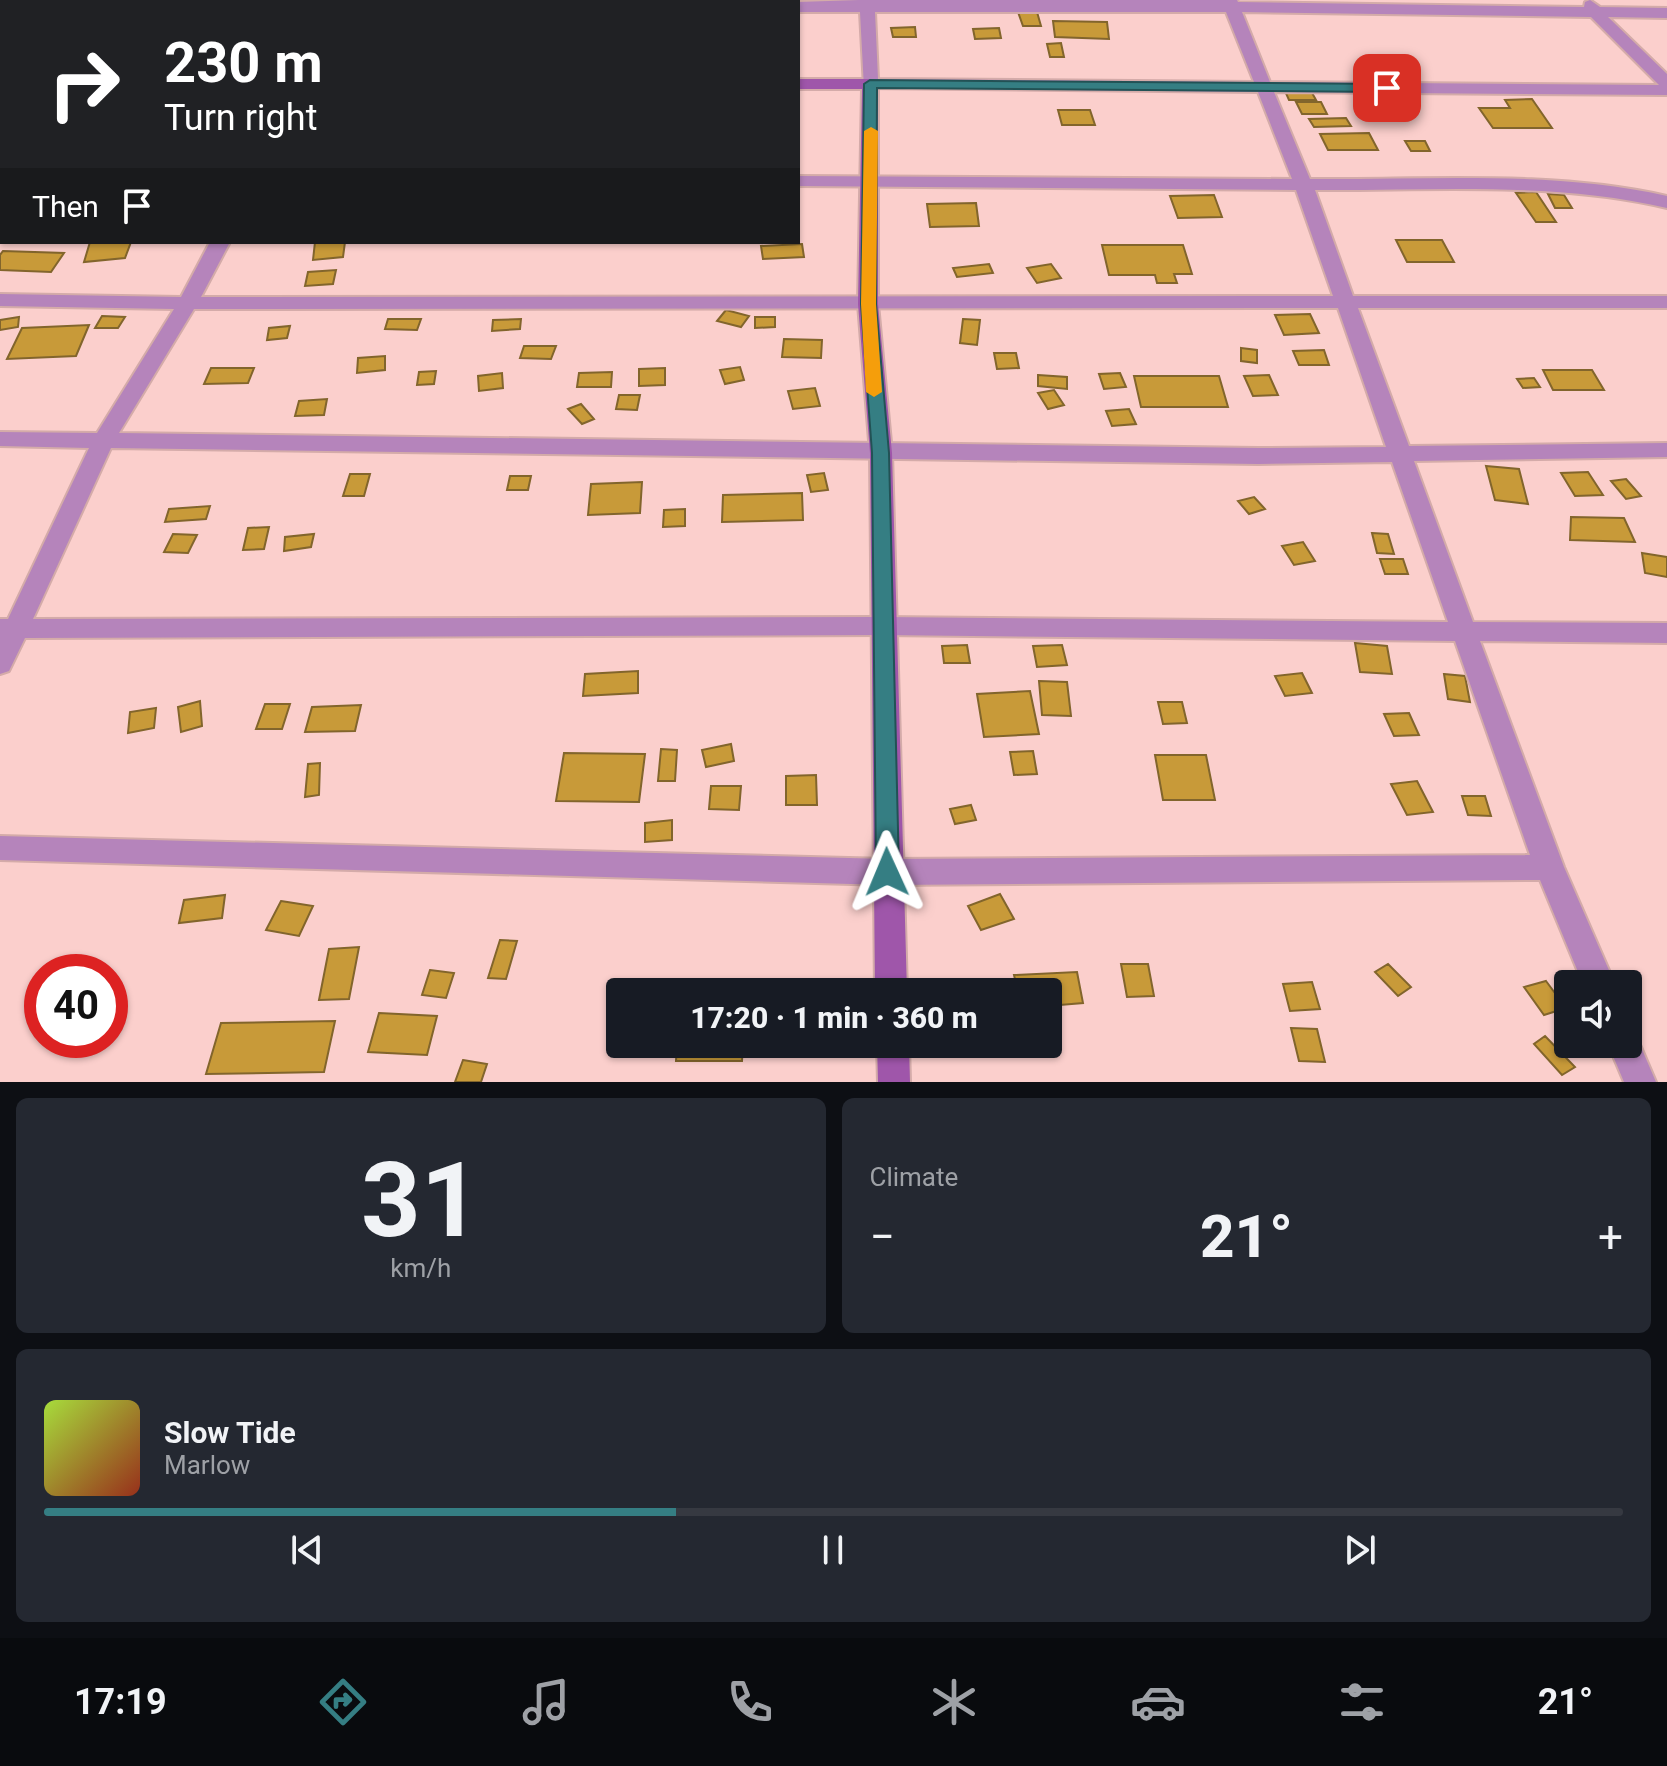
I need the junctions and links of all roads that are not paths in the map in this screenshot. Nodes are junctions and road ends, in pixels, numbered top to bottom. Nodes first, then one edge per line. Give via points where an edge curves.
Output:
1 (1586, 0) edge
2 (1230, 3) edge
3 (867, 4) edge
4 (800, 7) edge
5 (1598, 13) junction
6 (1667, 13) edge
7 (1667, 83) edge
8 (800, 84) edge
9 (870, 84) junction
10 (1262, 88) junction
11 (1667, 90) edge
12 (800, 181) edge
13 (872, 181) junction
14 (1303, 184) junction
15 (1667, 202) edge
16 (219, 244) edge
17 (0, 300) edge
18 (1667, 302) edge
19 (188, 303) junction
20 (1344, 303) junction
21 (868, 304) junction
22 (0, 439) edge
23 (103, 441) junction
24 (1667, 450) edge
25 (1399, 452) junction
26 (881, 453) junction
27 (882, 626) junction
28 (9, 630) edge
29 (1466, 631) junction
30 (1667, 633) edge
31 (0, 664) edge
32 (0, 848) edge
33 (1549, 867) junction
34 (887, 872) junction
35 (1593, 970) edge
36 (891, 978) edge
37 (893, 1058) edge
38 (1630, 1058) edge
39 (894, 1082) edge
40 (1640, 1082) edge

1 - 5 street
2 - 3 street
2 - 5 street
2 - 10 street
3 - 4 street
3 - 9 street
5 - 6 street
5 - 7 street
8 - 9 street
9 - 10 street
9 - 13 street
10 - 11 street
10 - 14 street
12 - 13 street
13 - 14 street
13 - 21 street
14 - 15 street via 1572,187
14 - 20 street
16 - 19 street
17 - 19 street
18 - 20 street
19 - 21 street
19 - 23 street
20 - 21 street
20 - 25 street
21 - 26 street
22 - 23 street
23 - 26 street
23 - 28 street
24 - 25 street
25 - 26 street
25 - 29 street
26 - 27 street
27 - 28 street
27 - 29 street
27 - 34 street
28 - 31 street
29 - 30 street
29 - 33 street
32 - 34 street
33 - 34 street
33 - 35 street
34 - 36 street
37 - 39 street
38 - 40 street

